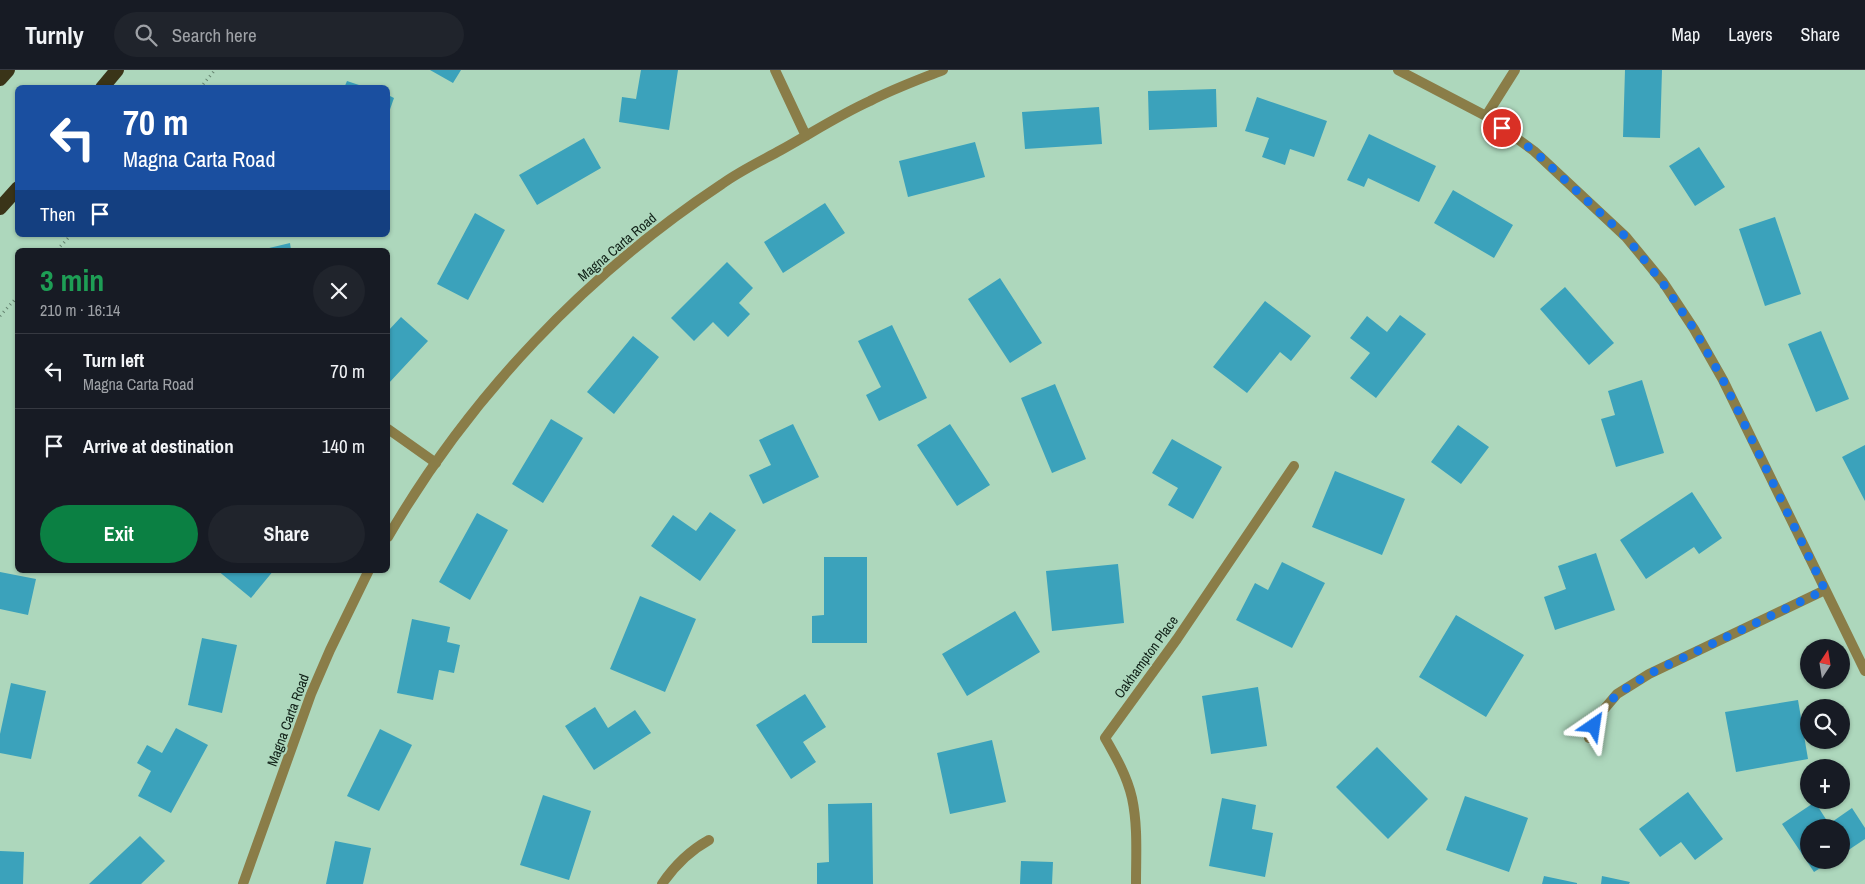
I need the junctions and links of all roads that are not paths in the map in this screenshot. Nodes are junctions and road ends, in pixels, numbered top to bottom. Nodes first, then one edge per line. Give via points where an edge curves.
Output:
1 (8, 70) edge
2 (117, 70) edge
3 (775, 70) edge
4 (943, 70) edge
5 (1398, 70) edge
6 (1515, 70) edge
7 (0, 79) edge
8 (104, 85) edge
9 (1486, 116) junction
10 (806, 136) junction
11 (15, 191) edge
12 (0, 208) edge
13 (390, 430) edge
14 (436, 463) junction
15 (1294, 466) dead end
16 (390, 534) edge
17 (368, 573) edge
18 (1825, 590) junction
19 (1865, 671) edge
20 (1589, 738) dead end
21 (709, 840) dead end
22 (243, 884) edge
23 (662, 884) edge
24 (1136, 884) edge

1 - 7 highway
2 - 8 highway
3 - 10 street
4 - 10 street, Magna Carta Road via 869,101
5 - 9 street
6 - 9 street
9 - 18 street via 1534,151 1626,237 1662,282 1723,380
10 - 14 street, Magna Carta Road via 723,183 657,230 594,282 536,339 483,399
11 - 12 highway
13 - 14 street
14 - 16 street, Magna Carta Road
15 - 24 street, Oakhampton Place via 1177,639 1105,738 1121,766 1132,798 1136,827
17 - 22 street, Magna Carta Road via 311,694
18 - 19 street
18 - 20 street via 1649,674 1617,694 1600,714
21 - 23 street via 674,867

